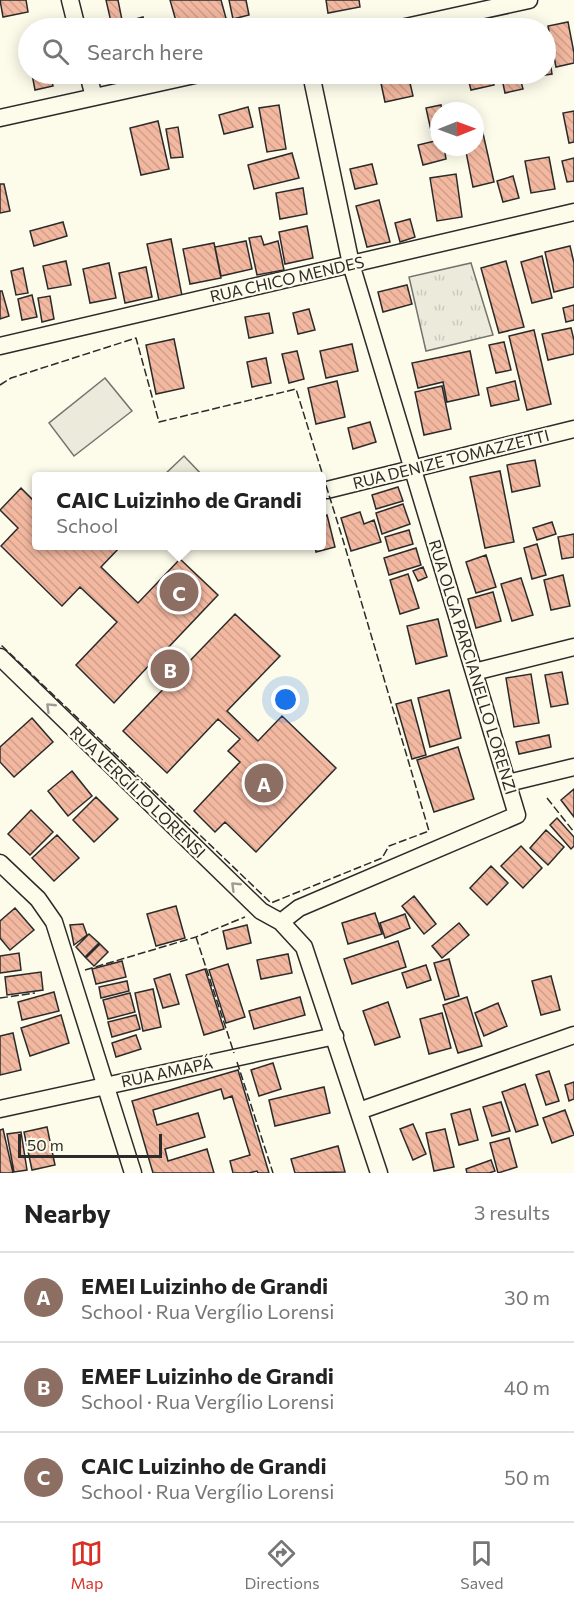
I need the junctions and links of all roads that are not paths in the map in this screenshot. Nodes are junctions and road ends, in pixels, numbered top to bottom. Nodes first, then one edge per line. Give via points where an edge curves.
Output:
1 (70, 0) edge
2 (529, 0) edge
3 (74, 18) edge
4 (447, 18) edge
5 (91, 84) edge
6 (153, 84) edge
7 (313, 84) edge
8 (94, 97) junction
9 (0, 118) edge
10 (574, 212) edge
11 (351, 264) junction
12 (0, 346) edge
13 (574, 429) edge
14 (413, 469) junction
15 (327, 490) dead end
16 (574, 647) edge
17 (0, 657) edge
18 (474, 672) junction
19 (574, 767) edge
20 (508, 783) junction
21 (0, 863) edge
22 (281, 922) junction
23 (574, 1035) edge
24 (335, 1036) junction
25 (105, 1086) junction
26 (0, 1109) edge
27 (359, 1111) junction
28 (134, 1173) edge
29 (380, 1173) edge

1 - 3 street
2 - 4 street
5 - 8 street
6 - 8 street
7 - 11 street, RUA OLGA PARCIANELLO LORENZI
8 - 9 street
10 - 11 street, RUA CHICO MENDES
11 - 12 street, RUA CHICO MENDES
11 - 14 street, RUA OLGA PARCIANELLO LORENZI
13 - 14 street, RUA DENIZE TOMAZZETTI
14 - 15 street, RUA DENIZE TOMAZZETTI
14 - 18 street, RUA OLGA PARCIANELLO LORENZI
16 - 18 street
22 -> 17 street, RUA VERGÍLIO LORENSI via 261,911
18 - 20 street, RUA OLGA PARCIANELLO LORENZI
19 - 20 street
20 - 22 street, RUA OLGA PARCIANELLO LORENZI via 518,815 299,908
21 - 25 street via 38,899 54,922
22 - 24 street via 304,947
23 - 27 street
24 - 25 street, RUA AMAPÁ
24 - 27 street
25 - 26 street, RUA AMAPÁ
25 - 28 street
27 - 29 street

